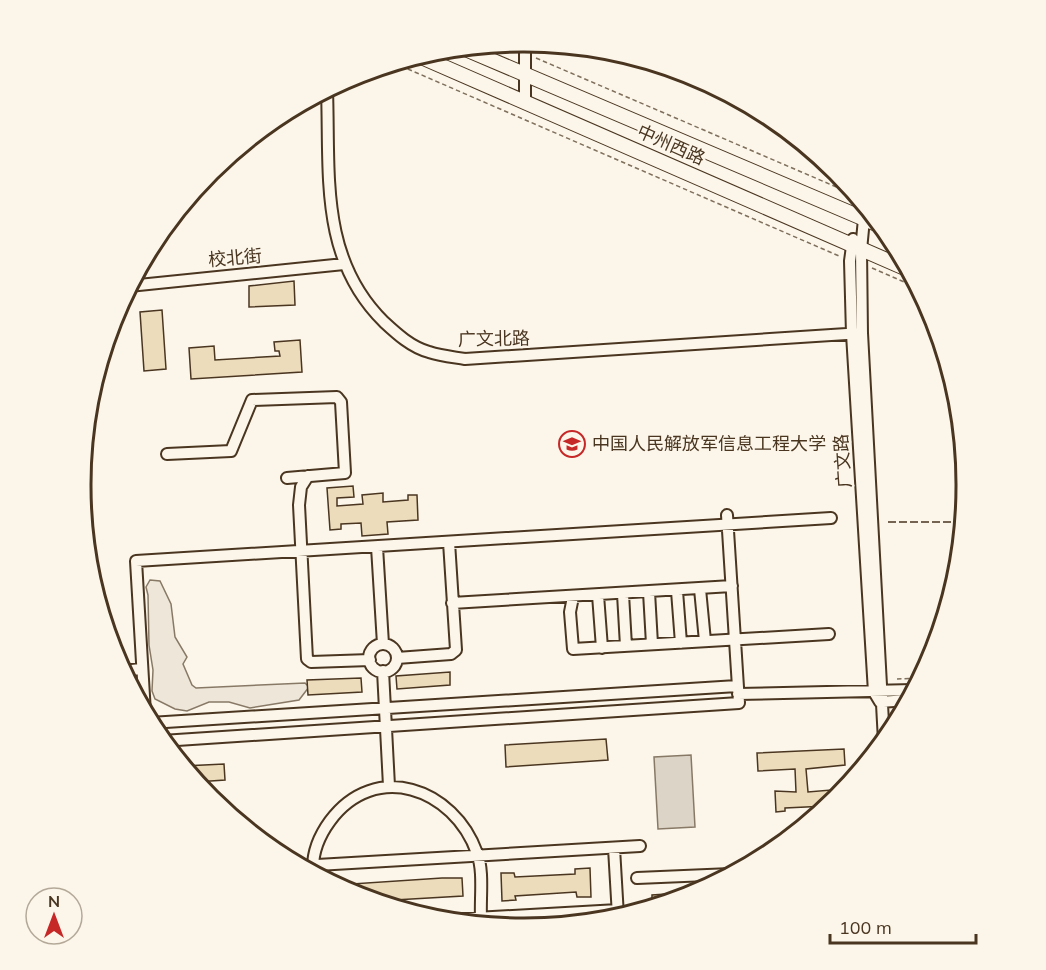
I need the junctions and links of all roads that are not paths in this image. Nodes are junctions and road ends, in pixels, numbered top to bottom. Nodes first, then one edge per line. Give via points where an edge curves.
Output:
1 (526, 52) edge
2 (479, 55) edge
3 (434, 62) edge
4 (525, 74) junction
5 (327, 99) edge
6 (525, 100) junction
7 (857, 211) edge
8 (864, 220) edge
9 (858, 253) junction
10 (344, 264) junction
11 (896, 265) edge
12 (140, 285) edge
13 (857, 333) junction
14 (167, 454) dead end
15 (308, 476) junction
16 (287, 478) dead end
17 (831, 518) dead end
18 (728, 521) junction
19 (449, 542) junction
20 (377, 546) junction
21 (301, 550) junction
22 (732, 586) junction
23 (700, 589) junction
24 (677, 591) junction
25 (649, 592) junction
26 (623, 594) junction
27 (598, 596) junction
28 (573, 597) junction
29 (452, 603) junction
30 (829, 634) dead end
31 (735, 640) junction
32 (705, 641) junction
33 (681, 643) junction
34 (383, 644) junction
35 (652, 644) junction
36 (626, 646) junction
37 (602, 648) junction
38 (397, 658) junction
39 (370, 660) junction
40 (141, 669) junction
41 (132, 670) edge
42 (383, 672) junction
43 (738, 690) junction
44 (143, 691) edge
45 (903, 691) edge
46 (879, 695) junction
47 (899, 698) edge
48 (384, 708) junction
49 (161, 722) edge
50 (385, 725) junction
51 (882, 726) edge
52 (174, 740) edge
53 (389, 786) junction
54 (640, 846) dead end
55 (614, 848) junction
56 (478, 856) junction
57 (313, 863) edge
58 (321, 867) edge
59 (709, 876) edge
60 (637, 878) dead end
61 (618, 907) edge
62 (481, 915) edge
63 (569, 915) edge
64 (493, 917) edge

1 - 4 street
2 - 4 main road, 中州西路
3 - 6 main road, 中州西路
4 - 6 street
4 - 7 main road, 中州西路
5 - 10 street, 广文北路 via 331,212
6 - 9 main road, 中州西路
8 - 9 street, 广文路
9 - 11 main road, 中州西路
9 - 13 street, 广文路
9 - 13 street, 广文路 via 850,261
10 - 12 street, 校北街
10 - 13 street, 广文北路 via 361,295 400,338 428,352 465,359
13 - 46 street, 广文路
13 - 46 street, 广文路
14 - 15 street via 231,451 252,400 334,395 340,402 345,473
15 - 16 street
15 - 21 street via 299,495
17 - 18 street
18 - 19 street
18 - 22 street
19 - 20 street
19 - 29 street
20 - 21 street
20 - 34 street
21 - 39 street via 307,659
21 - 40 street via 135,561
22 - 23 street
22 - 31 street
23 - 24 street
23 - 32 street
24 - 25 street
24 - 33 street
25 - 26 street
25 - 35 street
26 - 27 street
26 - 36 street
27 - 28 street
27 - 37 street
28 - 29 street
28 - 37 street via 573,649
29 - 38 street via 454,653
30 - 31 street
31 - 32 street
31 - 43 street
32 - 33 street
33 - 35 street
34 - 38 street via 395,650
34 - 39 street via 374,648
35 - 36 street
36 - 37 street
38 - 42 street via 394,666
39 - 42 street via 374,668
40 - 41 street
40 - 44 street
42 - 48 street
43 - 46 street
43 - 48 street
43 - 50 street via 739,703
45 - 46 street
46 - 47 street
46 - 51 street, 广文路
48 - 49 street
48 - 50 street
50 - 52 street
50 - 53 street
53 - 56 street via 421,792 446,806 461,823
53 - 57 street via 361,795 335,815 320,837
54 - 55 street
55 - 56 street
55 - 61 street
56 - 58 street
56 - 62 street
59 - 60 street
63 - 64 street

